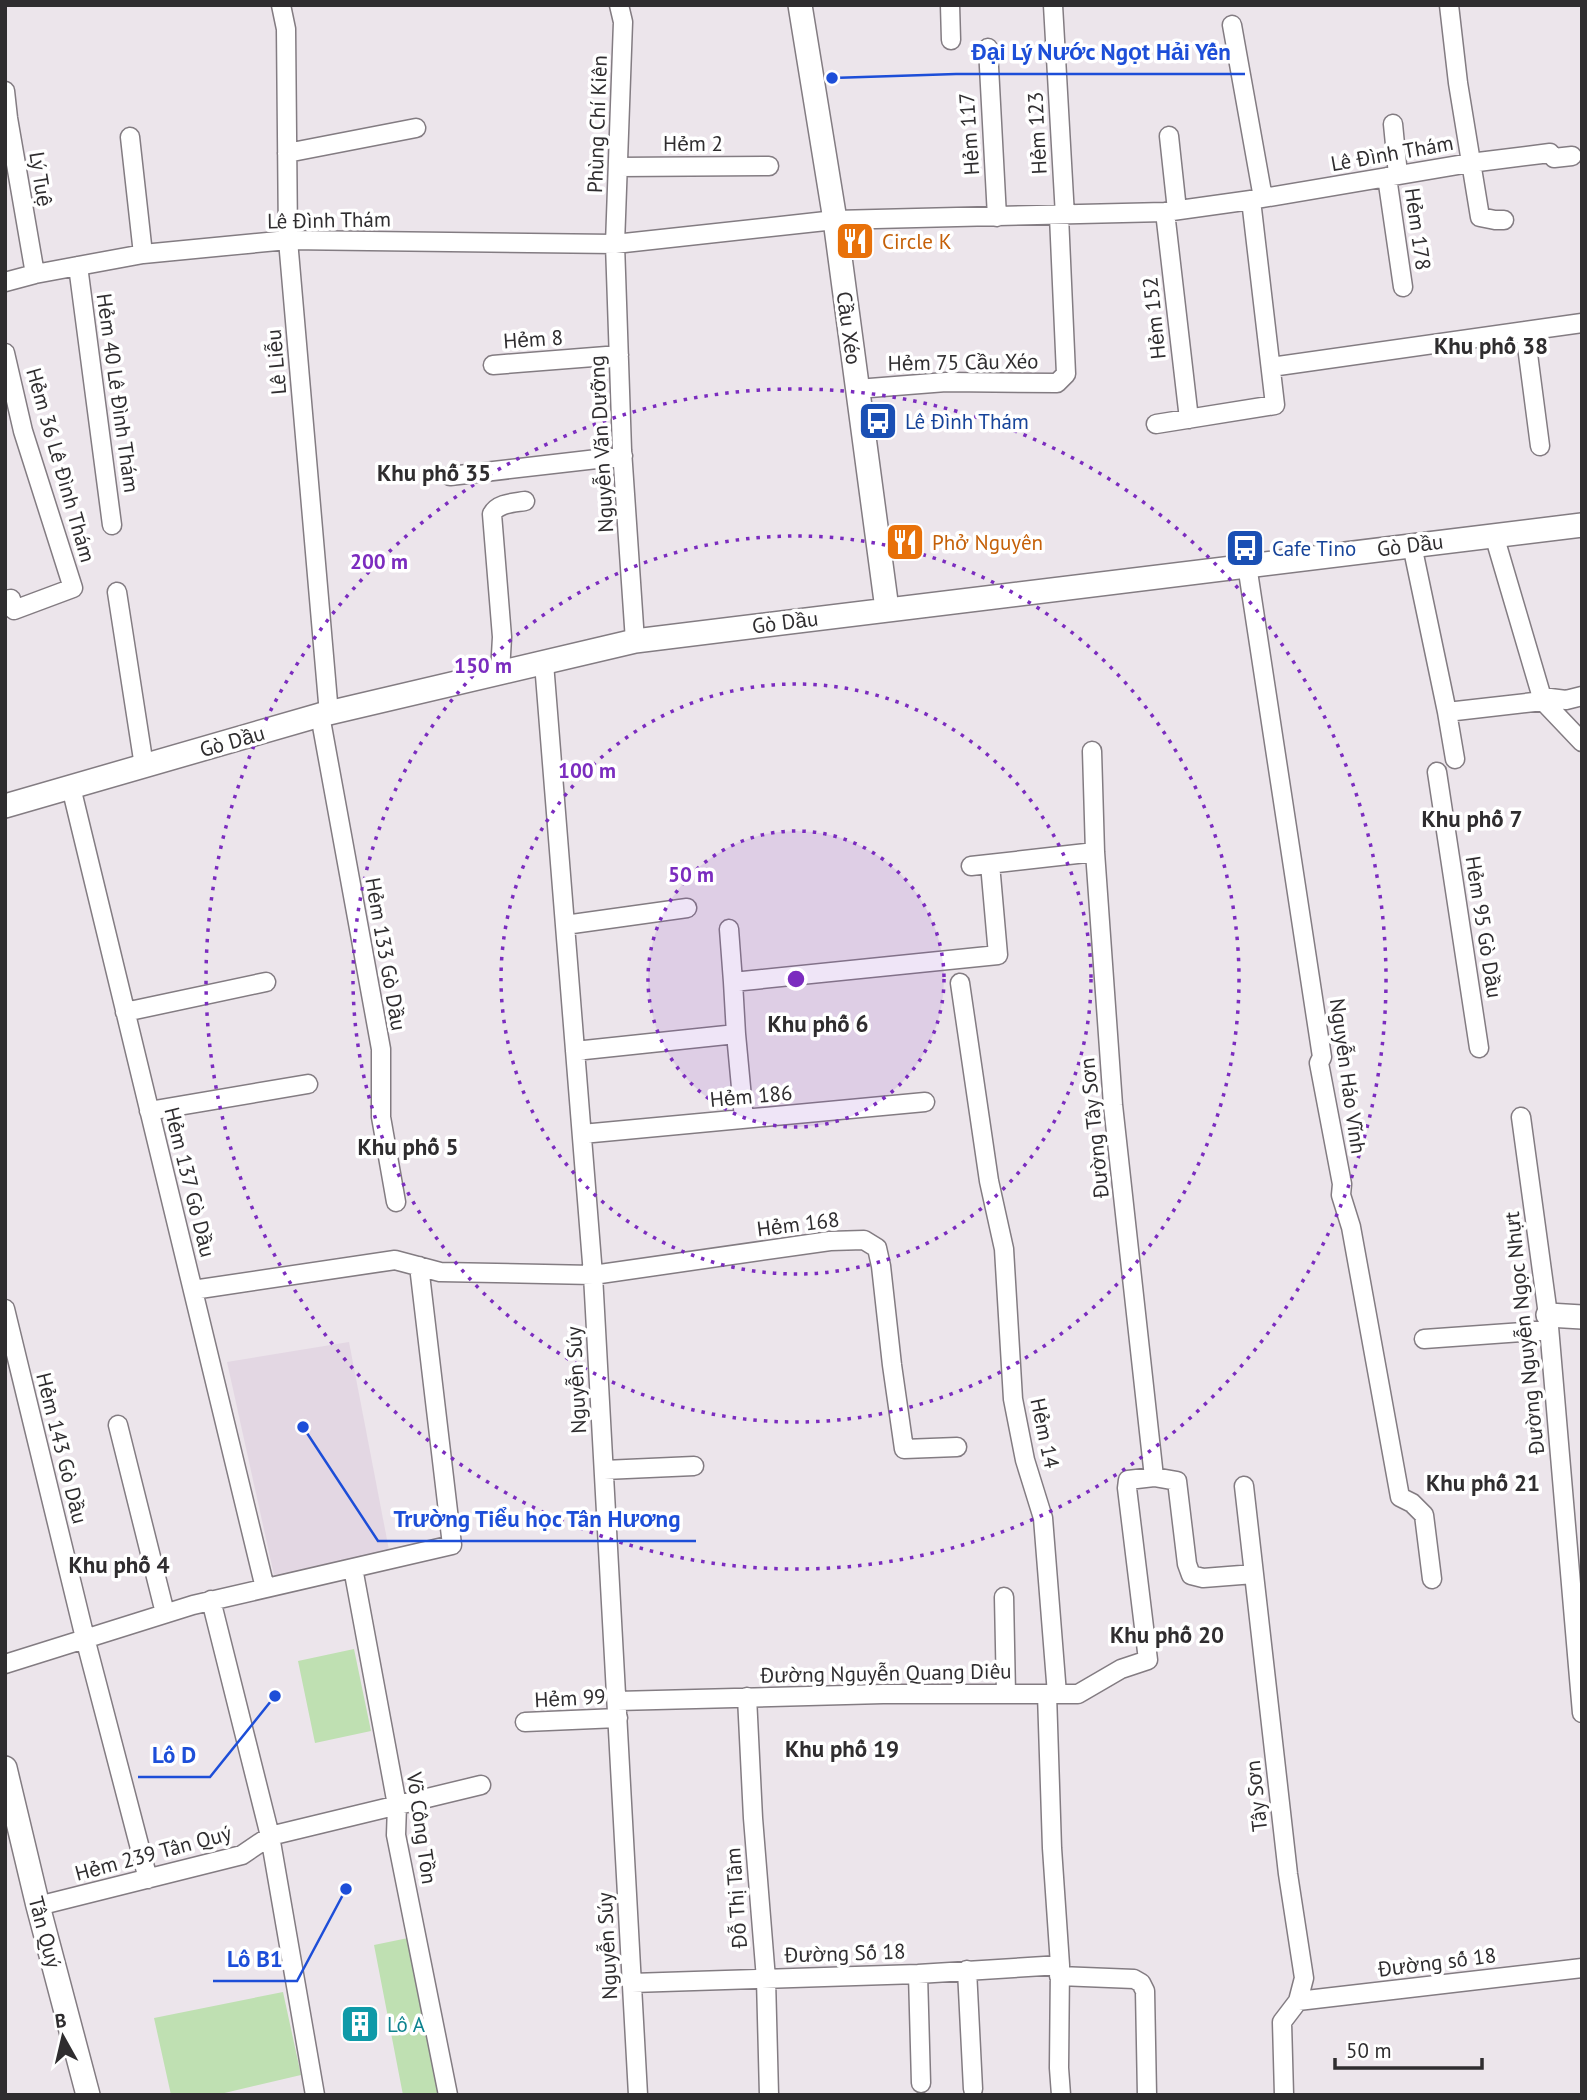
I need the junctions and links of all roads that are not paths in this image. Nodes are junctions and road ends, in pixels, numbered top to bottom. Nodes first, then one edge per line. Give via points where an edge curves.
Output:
1 (281, 5) edge
2 (619, 5) edge
3 (800, 5) edge
4 (950, 5) edge
5 (1053, 5) edge
6 (1449, 5) edge
7 (1233, 25) dead end
8 (951, 40) dead end
9 (988, 48) dead end
10 (5, 91) edge
11 (1393, 124) dead end
12 (416, 128) dead end
13 (1169, 136) dead end
14 (130, 137) dead end
15 (287, 153) junction
16 (1572, 156) dead end
17 (1471, 163) junction
18 (618, 166) junction
19 (769, 166) dead end
20 (1392, 176) junction
21 (1257, 199) junction
22 (1171, 211) junction
23 (1062, 216) junction
24 (997, 217) junction
25 (835, 220) junction
26 (1504, 220) dead end
27 (288, 240) junction
28 (615, 244) junction
29 (143, 254) junction
30 (78, 266) junction
31 (35, 274) junction
32 (5, 282) edge
33 (1403, 288) dead end
34 (1582, 323) edge
35 (1525, 331) junction
36 (5, 353) edge
37 (619, 355) junction
38 (493, 365) dead end
39 (1271, 367) junction
40 (1066, 374) joint
41 (858, 388) junction
42 (1189, 419) junction
43 (1156, 424) dead end
44 (23, 431) junction
45 (5, 437) edge
46 (1540, 446) dead end
47 (623, 456) junction
48 (450, 476) dead end
49 (525, 501) dead end
50 (112, 525) dead end
51 (1582, 525) edge
52 (1494, 535) junction
53 (1412, 545) junction
54 (1247, 565) junction
55 (117, 592) dead end
56 (5, 600) edge
57 (887, 609) junction
58 (635, 641) junction
59 (544, 663) junction
60 (500, 673) junction
61 (1582, 696) edge
62 (1543, 699) junction
63 (1447, 712) junction
64 (324, 715) junction
65 (1582, 742) edge
66 (1092, 751) dead end
67 (1455, 759) dead end
68 (144, 766) junction
69 (1437, 772) dead end
70 (71, 787) junction
71 (5, 806) edge
72 (1095, 852) junction
73 (990, 863) junction
74 (971, 866) dead end
75 (687, 908) dead end
76 (565, 925) junction
77 (729, 929) dead end
78 (266, 982) dead end
79 (733, 982) junction
80 (960, 983) dead end
81 (125, 1012) junction
82 (736, 1034) junction
83 (1479, 1048) dead end
84 (575, 1051) junction
85 (309, 1084) dead end
86 (925, 1102) dead end
87 (149, 1111) junction
88 (1521, 1117) dead end
89 (744, 1119) junction
90 (582, 1134) junction
91 (396, 1202) dead end
92 (419, 1266) junction
93 (593, 1275) junction
94 (193, 1290) junction
95 (5, 1309) edge
96 (1582, 1317) edge
97 (1549, 1323) junction
98 (1424, 1339) dead end
99 (118, 1425) dead end
100 (957, 1447) dead end
101 (694, 1466) dead end
102 (604, 1470) junction
103 (1154, 1477) junction
104 (1244, 1486) dead end
105 (353, 1567) junction
106 (1254, 1574) junction
107 (1432, 1579) dead end
108 (265, 1588) junction
109 (1004, 1597) dead end
110 (211, 1600) junction
111 (165, 1614) junction
112 (85, 1639) junction
113 (5, 1664) edge
114 (1006, 1694) junction
115 (1052, 1694) junction
116 (747, 1697) junction
117 (617, 1710) junction
118 (1582, 1713) edge
119 (525, 1722) dead end
120 (5, 1768) edge
121 (481, 1785) dead end
122 (397, 1805) junction
123 (270, 1836) junction
124 (148, 1879) junction
125 (38, 1906) junction
126 (1582, 1968) edge
127 (967, 1970) junction
128 (1060, 1971) junction
129 (918, 1974) junction
130 (766, 1979) junction
131 (632, 1983) junction
132 (1298, 2001) junction
133 (921, 2083) dead end
134 (973, 2089) dead end
135 (88, 2095) edge
136 (315, 2095) edge
137 (448, 2095) edge
138 (638, 2095) edge
139 (769, 2095) edge
140 (1061, 2095) edge
141 (1147, 2095) edge
142 (1284, 2095) edge

1 - 15 street, Lê Liễu via 286,29
2 - 18 street, Phùng Chí Kiên via 624,22
3 - 25 street, Cầu Xéo
4 - 8 street
5 - 23 street, Hẻm 123
6 - 17 street
7 - 21 street
9 - 24 street, Hẻm 117
10 - 31 street, Lý Tuệ
11 - 20 street, Hẻm 178
12 - 15 street
13 - 22 street, Hẻm 152
14 - 29 street
15 - 27 street, Lê Liễu
16 - 17 street, Lê Đình Thám via 1554,158 1550,153
17 - 20 street, Lê Đình Thám
17 - 26 street via 1480,217
18 - 19 street, Hẻm 2
18 - 28 street, Phùng Chí Kiên
20 - 21 street, Lê Đình Thám
20 - 33 street, Hẻm 178
21 - 22 street, Lê Đình Thám
21 - 39 street
22 - 23 street, Lê Đình Thám
22 - 42 street, Hẻm 152
23 - 24 street, Lê Đình Thám
23 - 40 street, Hẻm 123
24 - 25 street, Lê Đình Thám
25 - 28 street, Lê Đình Thám
25 - 41 street, Cầu Xéo
27 - 28 street, Lê Đình Thám
27 - 29 street, Lê Đình Thám
27 - 64 street, Lê Liễu
28 - 37 street, Nguyễn Văn Dưỡng
29 - 30 street, Lê Đình Thám
30 - 31 street, Lê Đình Thám
30 - 50 street, Hẻm 40 Lê Đình Thám
31 - 32 street, Lê Đình Thám
34 - 35 street
35 - 39 street
35 - 46 street
36 - 44 street, Hẻm 36 Lê Đình Thám
37 - 38 street, Hẻm 8
37 - 47 street, Nguyễn Văn Dưỡng
39 - 42 street via 1275,405
40 - 41 street, Hẻm 75 Cầu Xéo via 1057,383 946,382
41 - 57 street, Cầu Xéo
42 - 43 street
44 - 45 street
44 - 56 street, Hẻm 36 Lê Đình Thám via 73,588 15,610 11,599
47 - 48 street
47 - 58 street, Nguyễn Văn Dưỡng
49 - 60 street via 495,508 492,514 502,637
51 - 52 street, Gò Dầu
52 - 53 street, Gò Dầu
52 - 62 street
53 - 54 street, Gò Dầu
53 - 63 street
54 - 57 street, Gò Dầu
54 - 107 street, Nguyễn Háo Vĩnh via 1341,1195 1351,1227 1400,1497 1424,1515
55 - 68 street
57 - 58 street, Gò Dầu
58 - 59 street, Gò Dầu
59 - 60 street, Gò Dầu
59 - 76 street, Nguyễn Súy
60 - 64 street, Gò Dầu
61 - 62 street
62 - 63 street
62 - 65 street
63 - 67 street
64 - 68 street, Gò Dầu
64 - 91 street, Hẻm 133 Gò Dầu via 380,1049 381,1117
66 - 72 street, Đường Tây Sơn
68 - 70 street, Gò Dầu
69 - 83 street, Hẻm 95 Gò Dầu
70 - 71 street, Gò Dầu
70 - 81 street, Hẻm 137 Gò Dầu
72 - 73 street
72 - 103 street, Đường Tây Sơn via 1113,1105
73 - 74 street
73 - 79 street via 998,955
75 - 76 street
76 - 84 street, Nguyễn Súy
77 - 79 street
78 - 81 street
79 - 82 street
80 - 115 street, Hẻm 14 via 989,1181 1004,1249 1013,1399 1043,1518
81 - 87 street, Hẻm 137 Gò Dầu
82 - 84 street
82 - 89 street
84 - 90 street, Nguyễn Súy
85 - 87 street
86 - 89 street, Hẻm 186
87 - 94 street, Hẻm 137 Gò Dầu
88 - 97 street, Đường Nguyễn Ngọc Nhựt
89 - 90 street, Hẻm 186
90 - 93 street, Nguyễn Súy
92 - 93 street via 440,1272
92 - 94 street via 396,1260
92 - 105 street via 452,1545
93 - 100 street, Hẻm 168 via 864,1240 877,1248 881,1266 904,1449
93 - 102 street, Nguyễn Súy
94 - 108 street, Hẻm 137 Gò Dầu
95 - 112 street, Hẻm 143 Gò Dầu
96 - 97 street
97 - 98 street
97 - 118 street, Đường Nguyễn Ngọc Nhựt
99 - 111 street
101 - 102 street
102 - 117 street, Nguyễn Súy
103 - 106 street via 1177,1481 1191,1575
103 - 115 street, Đường Nguyễn Quang Diêu via 1128,1480 1127,1488 1147,1660 1078,1694
104 - 106 street, Tây Sơn
105 - 108 street
105 - 122 street, Võ Công Tồn
106 - 132 street, Tây Sơn via 1304,1978
108 - 110 street
109 - 114 street
110 - 111 street
110 - 123 street
111 - 112 street
112 - 113 street
112 - 124 street, Hẻm 143 Gò Dầu
114 - 115 street, Đường Nguyễn Quang Diêu
114 - 116 street, Đường Nguyễn Quang Diêu
115 - 128 street, Hẻm 14 via 1052,1848
116 - 117 street, Đường Nguyễn Quang Diêu
116 - 130 street, Đỗ Thị Tâm
117 - 119 street, Hẻm 99
117 - 131 street, Nguyễn Súy
120 - 125 street, Tân Quý
121 - 122 street, Hẻm 239 Tân Quý
122 - 123 street, Hẻm 239 Tân Quý
122 - 137 street, Võ Công Tồn via 396,1835
123 - 124 street, Hẻm 239 Tân Quý via 242,1855
123 - 136 street
124 - 125 street, Hẻm 239 Tân Quý
125 - 135 street, Tân Quý
126 - 132 street, Đường số 18
127 - 128 street, Đường Số 18
127 - 129 street, Đường Số 18
127 - 134 street
128 - 140 street, Hẻm 14
128 - 141 street, Đường Số 18 via 1141,1983 1145,1991
129 - 130 street, Đường Số 18
129 - 133 street
130 - 131 street, Đường Số 18
130 - 139 street, Đỗ Thị Tâm
131 - 138 street, Nguyễn Súy
132 - 142 street, Tây Sơn via 1282,2022

